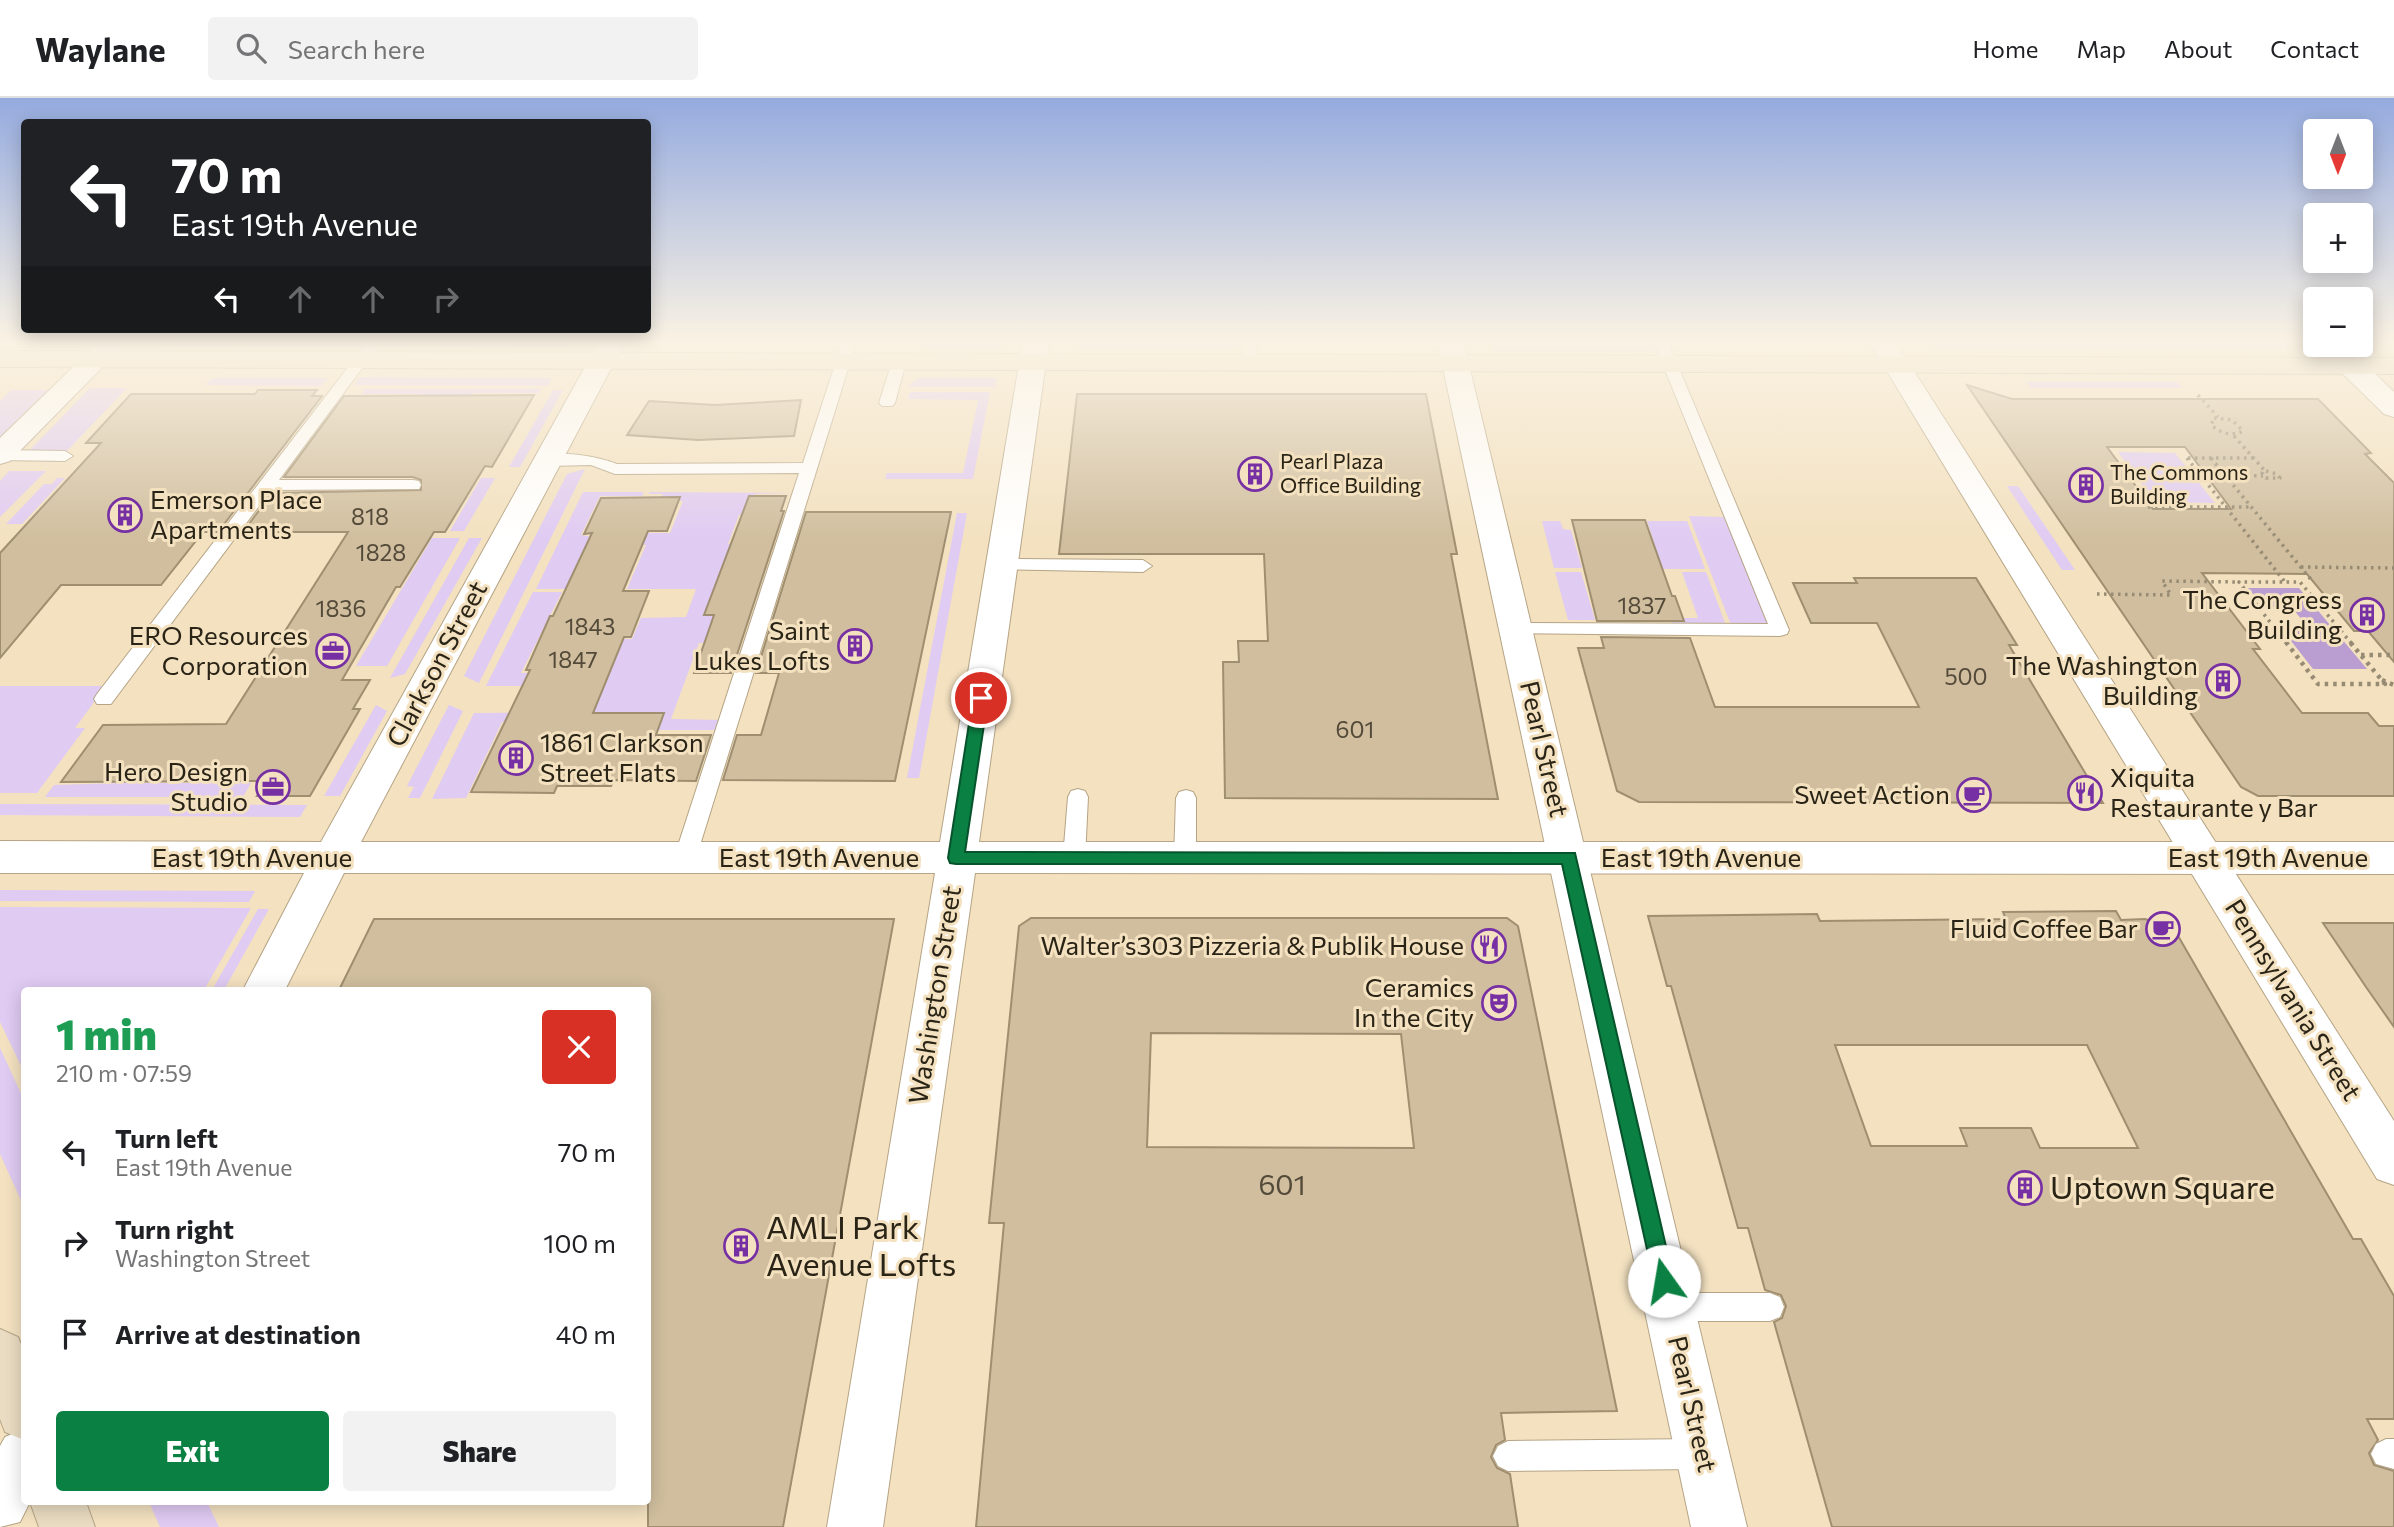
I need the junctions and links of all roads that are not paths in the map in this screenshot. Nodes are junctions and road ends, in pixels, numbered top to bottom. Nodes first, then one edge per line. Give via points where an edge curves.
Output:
1 (49, 407) edge
2 (325, 407) edge
3 (576, 407) edge
4 (829, 407) edge
5 (1025, 407) edge
6 (1465, 407) edge
7 (1688, 407) edge
8 (1923, 407) edge
9 (0, 456) edge
10 (65, 456) dead end
11 (547, 461) junction
12 (809, 468) junction
13 (266, 485) junction
14 (413, 485) dead end
15 (1001, 565) junction
16 (1143, 566) dead end
17 (1516, 629) junction
18 (104, 699) dead end
19 (1078, 797) dead end
20 (1186, 798) dead end
21 (0, 857) edge
22 (332, 858) junction
23 (685, 858) junction
24 (956, 858) junction
25 (1074, 858) junction
26 (1185, 858) junction
27 (1569, 858) junction
28 (2204, 858) junction
29 (2394, 858) edge
30 (266, 987) edge
31 (2394, 1163) edge
32 (1670, 1307) junction
33 (1770, 1307) dead end
34 (0, 1355) edge
35 (21, 1406) edge
36 (1703, 1454) junction
37 (1508, 1456) dead end
38 (21, 1462) edge
39 (0, 1502) edge
40 (59, 1505) edge
41 (67, 1527) edge
42 (855, 1527) edge
43 (1719, 1527) edge

1 - 9 street
2 - 13 lane
3 - 11 street, Clarkson Street
4 - 12 lane
5 - 15 street, Washington Street
6 - 17 street, Pearl Street
7 - 17 lane via 1780,630
8 - 28 street, Pennsylvania Street
9 - 10 lane
11 - 12 lane via 593,460 615,469
11 - 22 street, Clarkson Street
12 - 23 lane
13 - 14 lane
13 - 18 lane
15 - 16 lane
15 - 24 street, Washington Street
17 - 27 street, Pearl Street
19 - 25 lane
20 - 26 lane
21 - 22 street, East 19th Avenue
22 - 23 street, East 19th Avenue
22 - 30 street, Clarkson Street
23 - 24 street, East 19th Avenue
24 - 25 street, East 19th Avenue
24 - 42 street, Washington Street
25 - 26 street, East 19th Avenue
26 - 27 street, East 19th Avenue
27 - 28 street, East 19th Avenue
27 - 32 street, Pearl Street
28 - 29 street, East 19th Avenue
28 - 31 street, Pennsylvania Street
32 - 33 lane
32 - 36 street, Pearl Street
34 - 35 main road
36 - 37 lane
36 - 43 street, Pearl Street
38 - 39 street
40 - 41 main road

